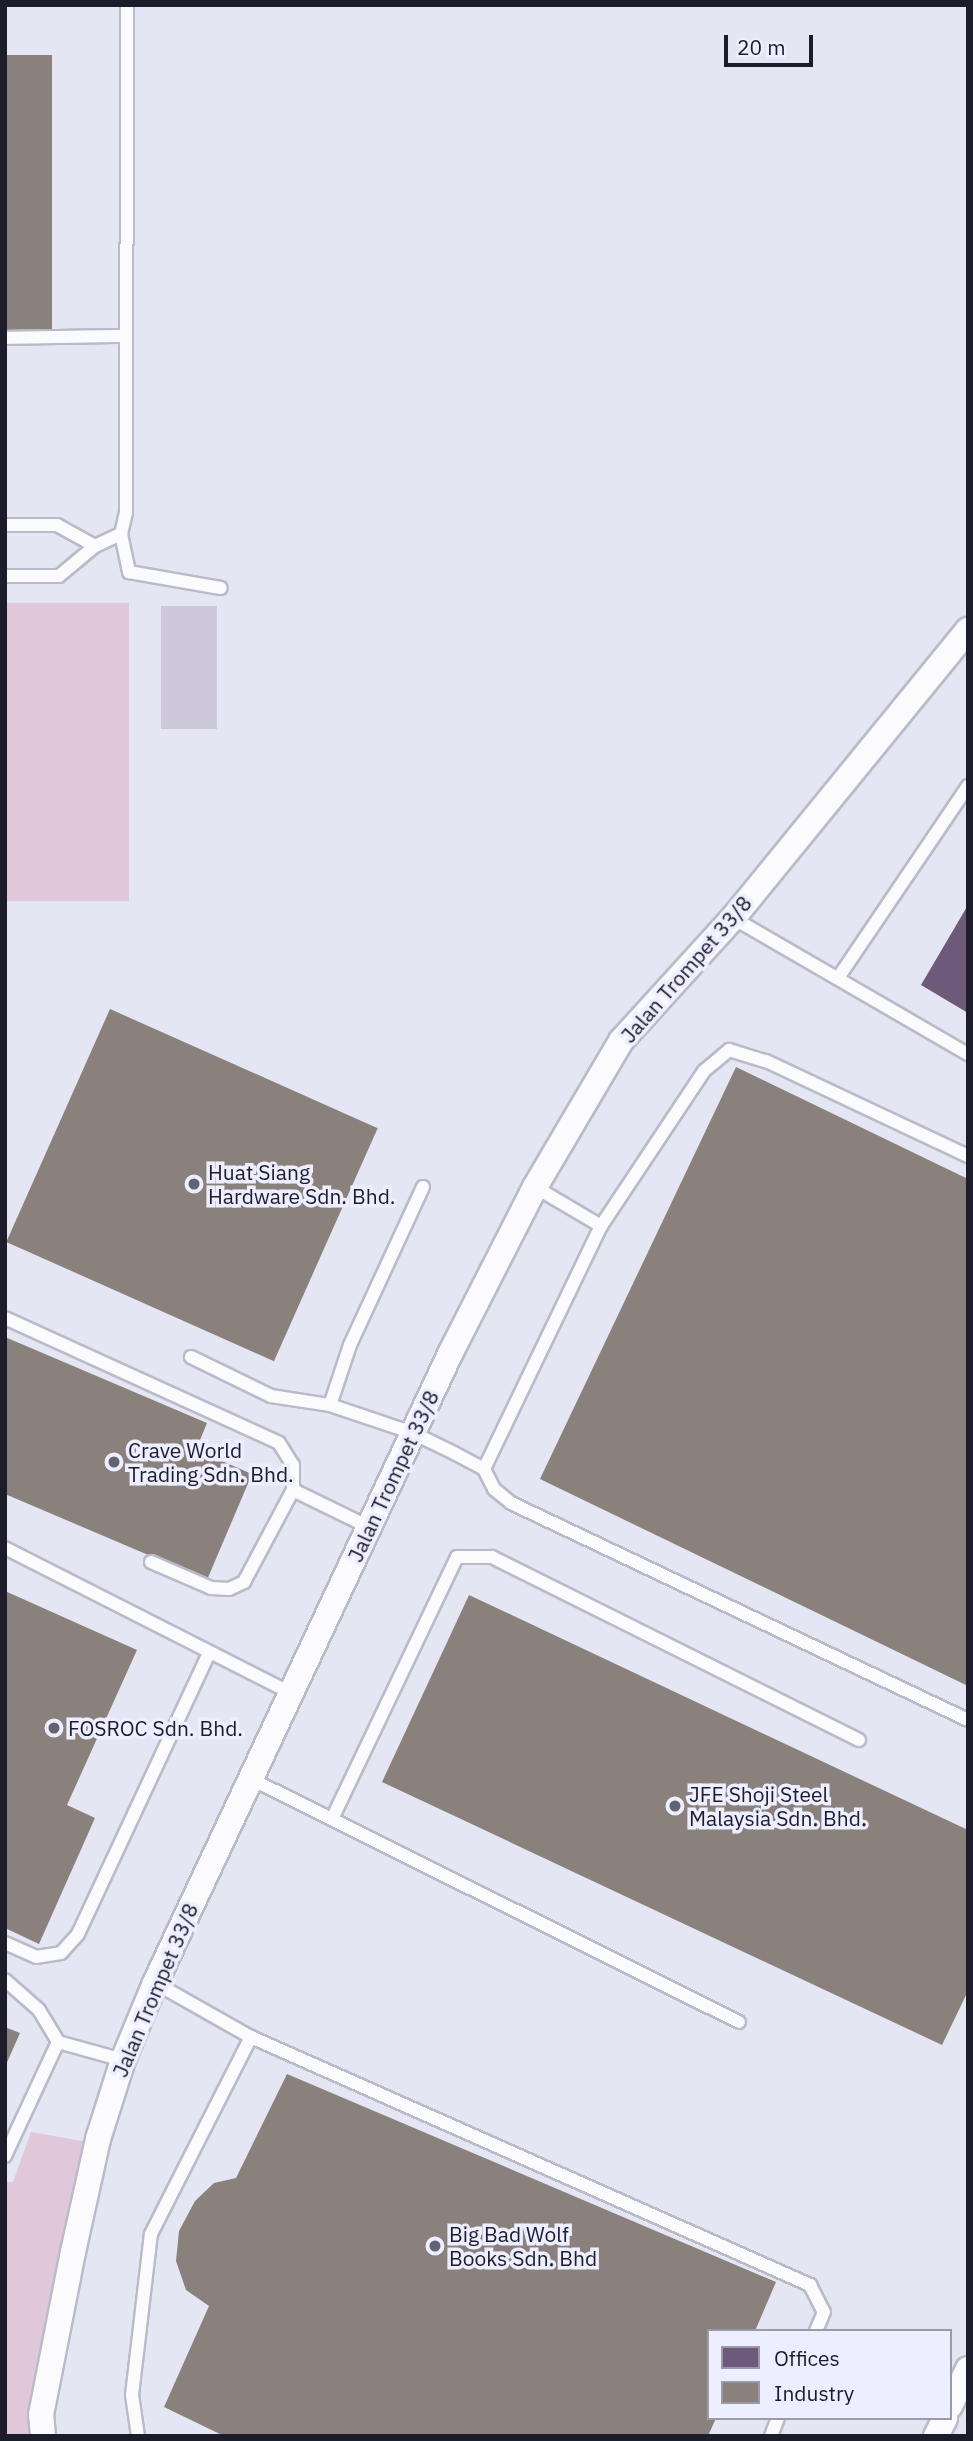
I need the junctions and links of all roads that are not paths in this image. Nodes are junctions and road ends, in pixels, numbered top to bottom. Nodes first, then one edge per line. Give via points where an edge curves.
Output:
1 (127, 5) edge
2 (124, 337) junction
3 (5, 338) edge
4 (5, 525) edge
5 (121, 534) junction
6 (96, 546) junction
7 (5, 576) edge
8 (220, 588) dead end
9 (968, 630) edge
10 (968, 786) edge
11 (733, 918) junction
12 (838, 978) junction
13 (968, 1054) edge
14 (968, 1156) edge
15 (535, 1187) junction
16 (423, 1188) dead end
17 (601, 1226) junction
18 (5, 1318) edge
19 (191, 1357) dead end
20 (330, 1405) junction
21 (413, 1433) junction
22 (484, 1469) junction
23 (293, 1490) junction
24 (369, 1527) junction
25 (5, 1548) edge
26 (151, 1562) dead end
27 (209, 1653) junction
28 (291, 1693) junction
29 (968, 1720) edge
30 (859, 1740) dead end
31 (251, 1779) junction
32 (332, 1819) junction
33 (5, 1943) edge
34 (5, 1980) edge
35 (155, 1983) junction
36 (739, 2022) dead end
37 (251, 2038) junction
38 (58, 2042) junction
39 (123, 2060) junction
40 (5, 2156) edge
41 (817, 2329) edge
42 (968, 2369) edge
43 (952, 2402) edge
44 (944, 2420) edge
45 (43, 2436) edge
46 (138, 2436) edge
47 (936, 2436) edge

1 - 2 lane
2 - 3 lane
2 - 5 lane via 126,513
4 - 6 lane via 57,525
5 - 6 lane
5 - 8 lane via 129,572
6 - 7 lane via 59,576
9 - 11 street, Jalan Trompet 33/8
10 - 12 lane
11 - 12 lane
11 - 15 street, Jalan Trompet 33/8 via 621,1041
12 - 13 lane
14 - 17 lane via 766,1061 729,1050 704,1071
15 - 17 lane
15 - 21 street, Jalan Trompet 33/8
16 - 20 lane via 350,1345
17 - 22 lane
18 - 23 lane via 279,1443 293,1465
19 - 20 lane via 271,1396
20 - 21 lane
21 - 22 lane
21 - 24 street, Jalan Trompet 33/8
22 - 29 lane via 494,1489 511,1503
23 - 24 lane
23 - 26 lane via 244,1582 229,1589 211,1588
24 - 28 street, Jalan Trompet 33/8
25 - 27 lane
27 - 28 lane
27 - 33 lane via 78,1934 61,1953 36,1956
28 - 31 street, Jalan Trompet 33/8
30 - 32 lane via 492,1557 457,1557
31 - 32 lane
31 - 35 street, Jalan Trompet 33/8
32 - 36 lane
34 - 38 lane via 39,2010
35 - 37 lane
35 - 39 street, Jalan Trompet 33/8
37 - 41 lane via 810,2285 824,2312
37 - 46 lane via 151,2234 132,2395
38 - 39 lane
38 - 40 lane
39 - 45 street, Jalan Trompet 33/8 via 98,2139 73,2252 41,2415
42 - 43 street
44 - 47 street

